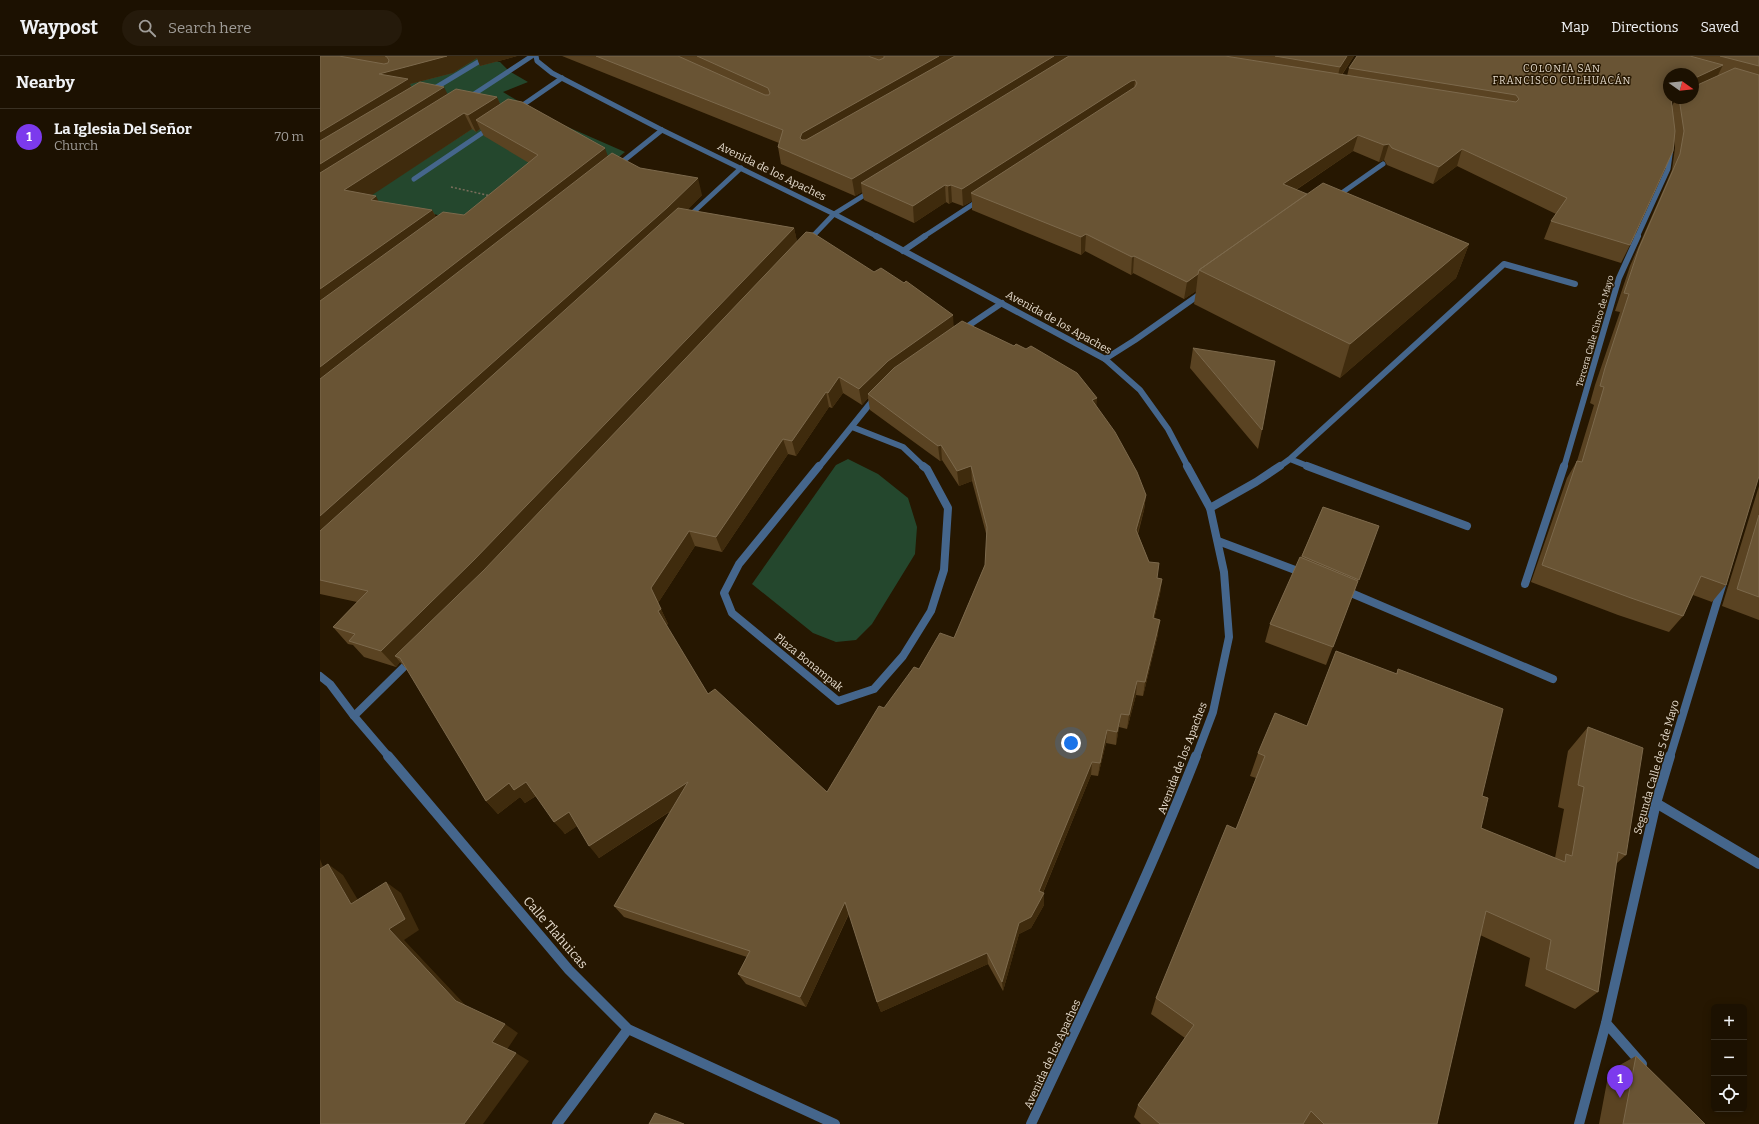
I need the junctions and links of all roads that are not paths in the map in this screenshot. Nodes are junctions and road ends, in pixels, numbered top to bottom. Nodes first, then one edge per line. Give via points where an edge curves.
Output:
1 (488, 56) edge
2 (532, 56) edge
3 (536, 56) edge
4 (562, 78) junction
5 (427, 93) edge
6 (464, 100) edge
7 (510, 113) edge
8 (498, 122) edge
9 (662, 130) junction
10 (1670, 142) edge
11 (1383, 164) edge
12 (741, 168) junction
13 (613, 169) edge
14 (414, 179) road end
15 (874, 189) edge
16 (988, 194) edge
17 (1332, 200) edge
18 (834, 214) junction
19 (683, 222) edge
20 (802, 249) edge
21 (903, 251) junction
22 (1575, 284) dead end
23 (1211, 286) edge
24 (1002, 303) junction
25 (954, 335) edge
26 (1104, 359) junction
27 (884, 389) edge
28 (852, 427) junction
29 (1290, 459) junction
30 (1210, 508) junction
31 (1467, 526) dead end
32 (1218, 541) junction
33 (1726, 574) edge
34 (1313, 577) edge
35 (1525, 584) dead end
36 (1335, 586) edge
37 (419, 651) edge
38 (320, 676) edge
39 (1553, 679) dead end
40 (354, 716) junction
41 (1656, 803) junction
42 (1759, 864) edge
43 (1606, 1023) junction
44 (628, 1029) junction
45 (1648, 1071) edge
46 (557, 1124) edge
47 (835, 1124) edge
48 (1031, 1124) edge
49 (1579, 1124) edge

1 - 5 street
2 - 6 street
3 - 4 street, Avenida de los Apaches via 537,61
4 - 7 street
4 - 9 street, Avenida de los Apaches
8 - 14 street
9 - 12 street, Avenida de los Apaches
9 - 13 street
10 - 35 street, Tercera Calle Cinco de Mayo via 1668,169 1619,278 1568,455
11 - 17 street
12 - 18 street, Avenida de los Apaches
12 - 19 street
15 - 18 street
16 - 21 street
18 - 20 street
18 - 21 street, Avenida de los Apaches
21 - 24 street, Avenida de los Apaches
22 - 29 street via 1504,264
23 - 26 street
24 - 25 street
24 - 26 street, Avenida de los Apaches
26 - 30 street, Avenida de los Apaches via 1140,390 1168,429
27 - 28 street, Plaza Bonampak via 870,402
28 - 28 street, Plaza Bonampak via 739,564 724,593 732,613 838,701 874,689 903,656 931,610 944,570 948,508 927,469 903,447
29 - 30 street
29 - 31 street
30 - 32 street, Avenida de los Apaches
32 - 34 street
32 - 48 street, Avenida de los Apaches via 1224,572 1229,637 1213,712 1173,815 1120,935
33 - 41 street, Segunda Calle de 5 de Mayo
36 - 39 street
37 - 40 street
38 - 40 street, Calle Tlahuicas via 330,684
40 - 44 street, Calle Tlahuicas via 569,970
41 - 42 street
41 - 43 street, Segunda Calle de 5 de Mayo
43 - 45 street
43 - 49 street, Segunda Calle de 5 de Mayo
44 - 46 street
44 - 47 street, Calle Tlahuicas

